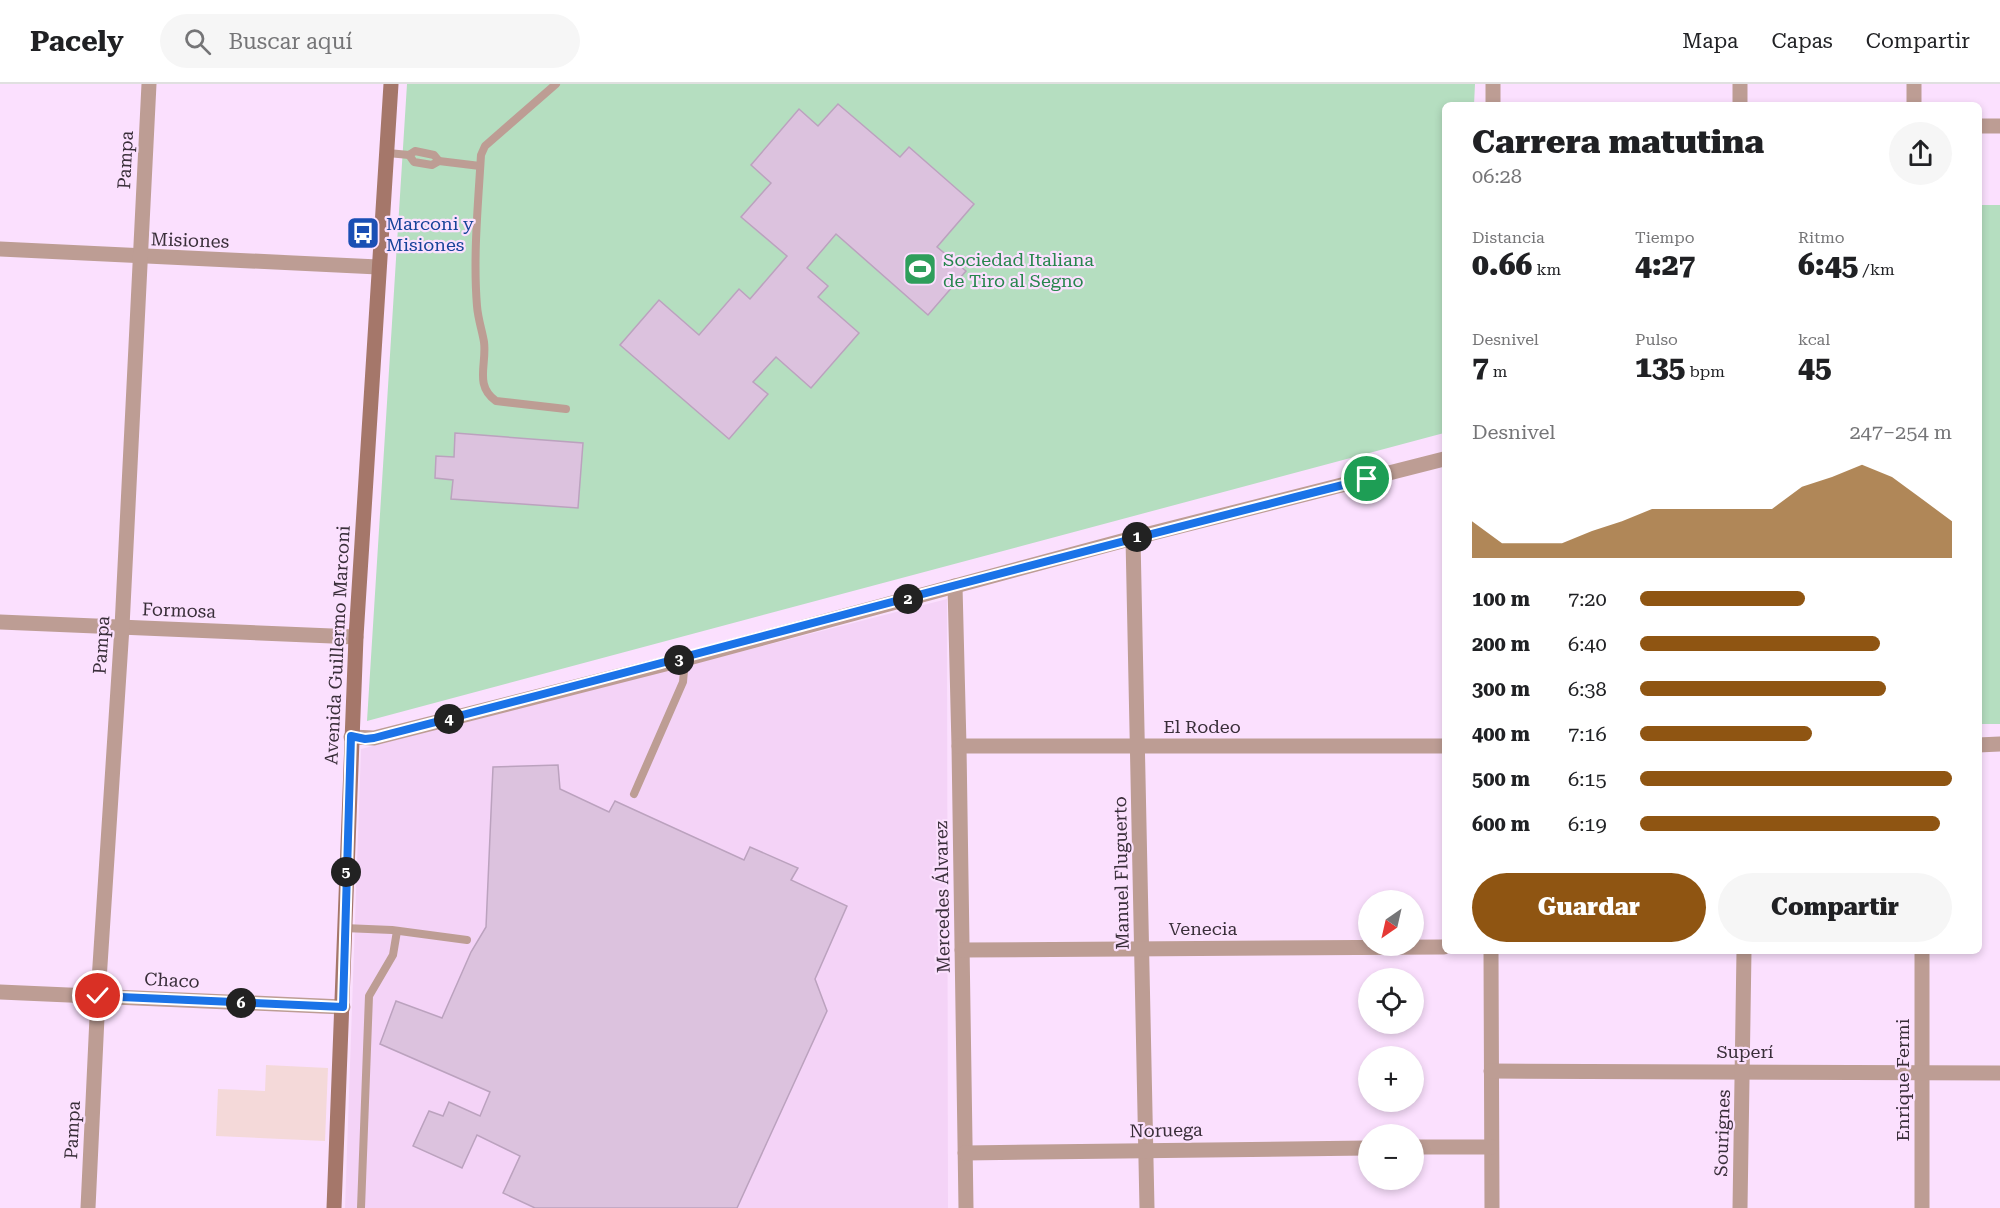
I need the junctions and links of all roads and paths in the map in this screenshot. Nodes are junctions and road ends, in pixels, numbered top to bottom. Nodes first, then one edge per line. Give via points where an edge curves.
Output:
1 (149, 84) edge
2 (391, 84) edge
3 (556, 84) edge
4 (1494, 84) edge
5 (1740, 84) edge
6 (1914, 84) edge
7 (1493, 102) edge
8 (1740, 102) edge
9 (1914, 102) edge
10 (1982, 126) edge
11 (2000, 126) edge
12 (388, 153) junction
13 (480, 166) junction
14 (0, 249) edge
15 (140, 257) junction
16 (378, 267) junction
17 (566, 409) dead end
18 (1442, 460) edge
19 (1133, 538) junction
20 (954, 586) junction
21 (0, 622) edge
22 (122, 627) junction
23 (356, 637) junction
24 (685, 659) junction
25 (351, 736) junction
26 (2000, 744) edge
27 (1982, 745) edge
28 (959, 746) junction
29 (1138, 746) junction
30 (1442, 746) edge
31 (634, 794) dead end
32 (344, 928) junction
33 (397, 931) junction
34 (467, 940) dead end
35 (1442, 947) edge
36 (1142, 948) junction
37 (962, 950) junction
38 (1491, 954) edge
39 (1744, 954) edge
40 (1922, 954) edge
41 (0, 992) edge
42 (98, 996) junction
43 (343, 1007) junction
44 (1491, 1071) junction
45 (1744, 1071) junction
46 (2000, 1072) edge
47 (1921, 1074) junction
48 (1491, 1147) junction
49 (1358, 1148) edge
50 (1424, 1148) edge
51 (1146, 1150) junction
52 (965, 1153) junction
53 (88, 1208) edge
54 (334, 1208) edge
55 (361, 1208) edge
56 (966, 1208) edge
57 (1147, 1208) edge
58 (1492, 1208) edge
59 (1740, 1208) edge
60 (1922, 1208) edge

1 - 15 street, Pampa
2 - 12 main road, Avenida Guillermo Marconi
3 - 13 lane via 485,146
4 - 7 street
5 - 8 street
6 - 9 street
10 - 11 street
12 - 13 lane via 409,155 414,162 432,165 439,161
12 - 16 main road, Avenida Guillermo Marconi
13 - 17 lane via 477,308 484,344 483,384 487,395 496,402
14 - 15 street, Misiones
15 - 16 street, Misiones
15 - 22 street, Pampa
16 - 23 main road, Avenida Guillermo Marconi
18 - 19 street
19 - 20 street
19 - 29 street, Manuel Fluguerto
20 - 24 street
20 - 28 street, Mercedes Álvarez
21 - 22 street, Formosa
22 - 23 street, Formosa
22 - 42 street, Pampa
23 - 25 main road, Avenida Guillermo Marconi
24 - 25 street via 374,738
24 - 31 lane via 683,682
25 - 32 main road, Avenida Guillermo Marconi
26 - 27 street
28 - 29 street, El Rodeo
28 - 37 street, Mercedes Álvarez
29 - 30 street, El Rodeo
29 - 36 street, Manuel Fluguerto
32 - 33 lane
32 - 43 main road, Avenida Guillermo Marconi
33 - 34 lane
33 - 55 lane via 393,955 369,996
35 - 36 street, Venecia
36 - 37 street, Venecia
36 - 51 street, Manuel Fluguerto
37 - 52 street, Mercedes Álvarez
38 - 44 street
39 - 45 street, Sourignes
40 - 47 street, Enrique Fermi
41 - 42 street, Chaco
42 - 43 street, Chaco
42 - 53 street, Pampa
43 - 54 main road, Avenida Guillermo Marconi
44 - 45 street, Superí
44 - 48 street
45 - 47 street, Superí
45 - 59 street, Sourignes
46 - 47 street, Superí
47 - 60 street, Enrique Fermi
48 - 50 street
48 - 58 street
49 - 51 street, Noruega
51 - 52 street, Noruega
51 - 57 street, Manuel Fluguerto
52 - 56 street, Mercedes Álvarez

